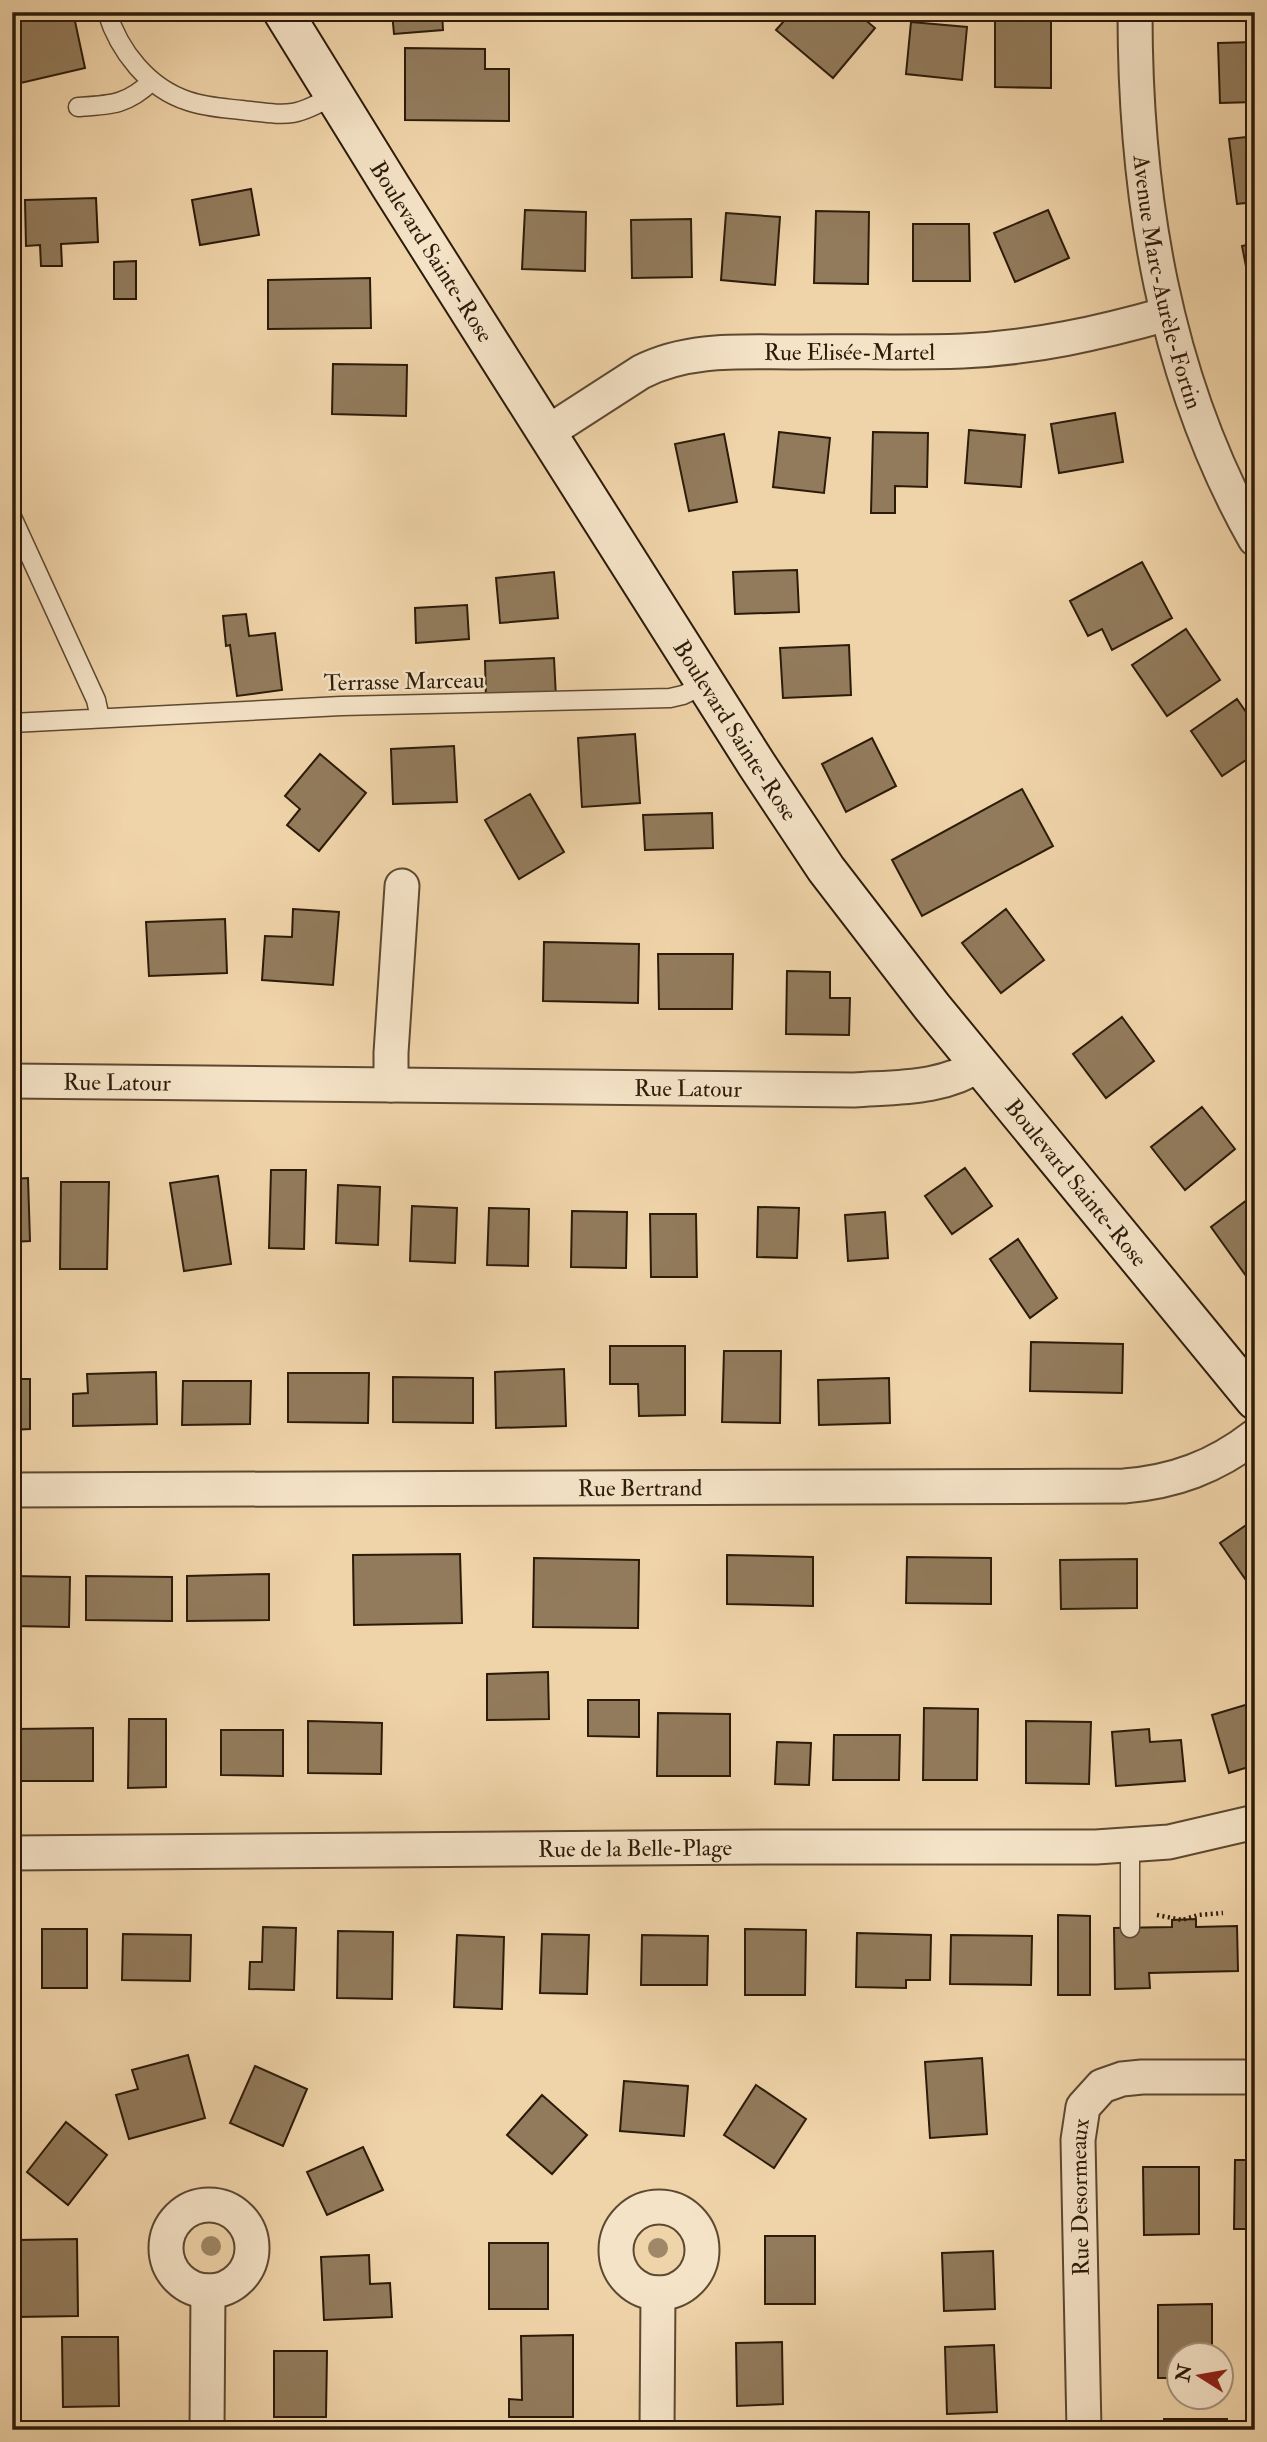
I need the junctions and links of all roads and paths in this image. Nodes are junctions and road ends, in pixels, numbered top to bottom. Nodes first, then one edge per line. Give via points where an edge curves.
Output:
1 (107, 12) edge
2 (283, 12) edge
3 (1135, 12) edge
4 (152, 80) junction
5 (334, 95) junction
6 (78, 107) dead end
7 (1167, 314) junction
8 (548, 432) junction
9 (12, 517) edge
10 (1255, 539) edge
11 (706, 684) junction
12 (100, 718) junction
13 (12, 723) edge
14 (402, 886) dead end
15 (980, 1064) junction
16 (12, 1081) edge
17 (391, 1085) junction
18 (1255, 1400) edge
19 (1255, 1436) edge
20 (12, 1490) edge
21 (1255, 1822) edge
22 (1130, 1846) junction
23 (12, 1853) edge
24 (1223, 1913) dead end
25 (1146, 1915) dead end
26 (1130, 1928) dead end
27 (1255, 2077) edge
28 (208, 2291) dead end
29 (657, 2293) dead end
30 (207, 2430) edge
31 (657, 2430) edge
32 (1084, 2430) edge

1 - 4 lane via 121,45
2 - 5 street, Boulevard Sainte-Rose
3 - 7 street, Avenue Marc-Aurèle-Fortin via 1139,150
4 - 5 lane via 187,101 281,114 304,111
4 - 6 lane via 121,103
5 - 8 street, Boulevard Sainte-Rose
7 - 8 street, Rue Elisée-Martel via 1015,348 690,355 641,372
7 - 10 street, Avenue Marc-Aurèle-Fortin via 1208,441
8 - 11 street, Boulevard Sainte-Rose
9 - 12 lane via 96,700
11 - 12 lane, Terrasse Marceau via 670,698 341,706
11 - 15 street, Boulevard Sainte-Rose via 826,869
12 - 13 lane, Terrasse Marceau
14 - 17 street
15 - 17 street, Rue Latour via 940,1082 854,1090
15 - 18 street, Boulevard Sainte-Rose
16 - 17 street, Rue Latour
19 - 20 street, Rue Bertrand via 1192,1473 1124,1486
21 - 22 street, Rue de la Belle-Plage
22 - 23 street, Rue de la Belle-Plage
22 - 26 lane
24 - 25 path via 1182,1920
27 - 32 street, Rue Desormeaux via 1122,2079 1102,2086 1083,2107 1078,2140
28 - 30 street
29 - 31 street

